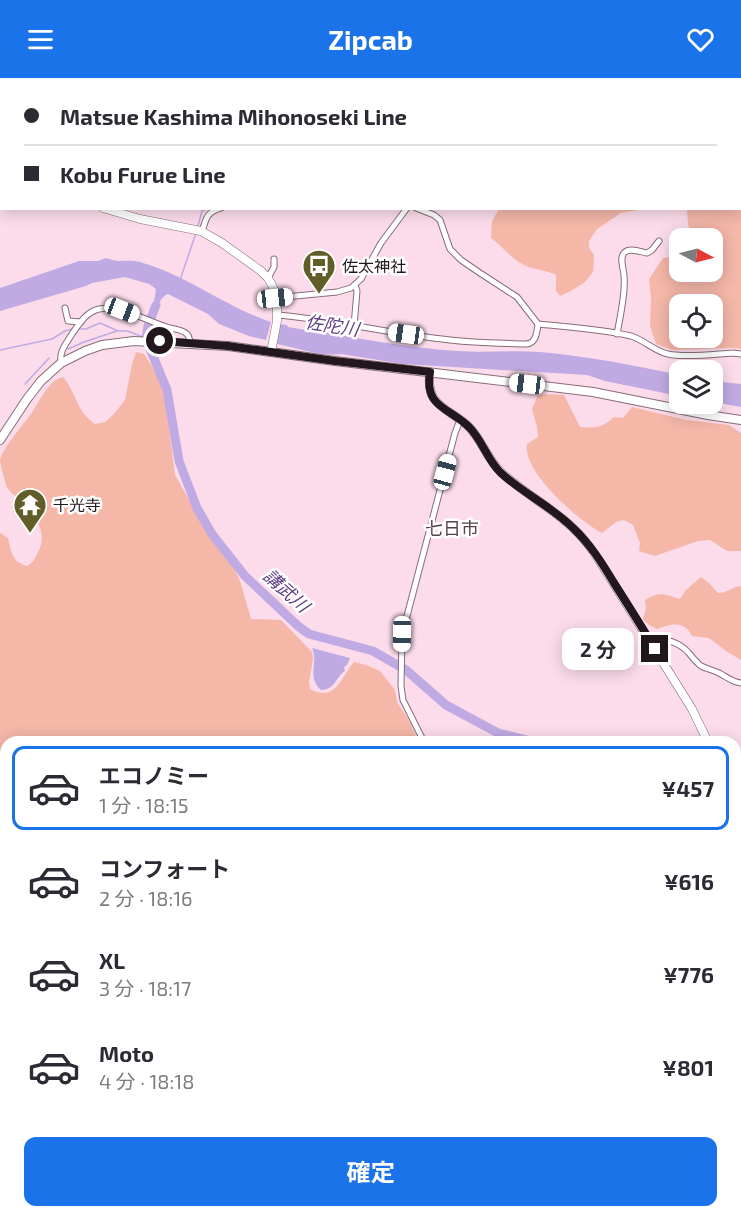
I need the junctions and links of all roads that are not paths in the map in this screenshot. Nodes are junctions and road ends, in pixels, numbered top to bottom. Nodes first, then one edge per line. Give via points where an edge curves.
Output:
1 (110, 210) edge
2 (215, 210) edge
3 (406, 210) edge
4 (420, 210) edge
5 (199, 230) junction
6 (659, 241) dead end
7 (273, 259) dead end
8 (268, 278) junction
9 (355, 285) junction
10 (275, 298) junction
11 (65, 308) dead end
12 (277, 318) junction
13 (81, 322) junction
14 (538, 324) junction
15 (354, 327) junction
16 (617, 334) junction
17 (190, 343) junction
18 (271, 348) junction
19 (741, 354) edge
20 (62, 363) junction
21 (430, 372) junction
22 (460, 420) junction
23 (741, 420) edge
24 (0, 440) edge
25 (648, 637) junction
26 (741, 683) edge
27 (421, 736) edge
28 (705, 736) edge

1 - 5 main road
2 - 5 street via 207,215
3 - 9 street
4 - 14 street via 440,220 450,249 461,260 517,297
5 - 8 main road
6 - 16 street via 647,253 630,250 623,254 624,282
7 - 8 street via 274,267
8 - 10 main road
9 - 10 street via 346,290
9 - 15 street
10 - 12 main road
11 - 13 street via 68,321
12 - 15 street via 303,317
12 - 18 main road
13 - 17 street via 90,313 106,308 122,310 186,333
13 - 20 street via 61,351
14 - 15 street via 529,344 445,340
14 - 16 street
16 - 19 street via 632,336 677,356
17 - 18 main road
17 - 20 main road via 119,342 93,348
18 - 21 main road
20 - 24 main road via 41,381
21 - 22 main road via 431,397
21 - 23 main road via 593,392
22 - 25 main road via 474,433 498,470 586,541
22 - 27 street via 403,626 403,700
25 - 26 street via 680,645 704,668
25 - 28 main road

